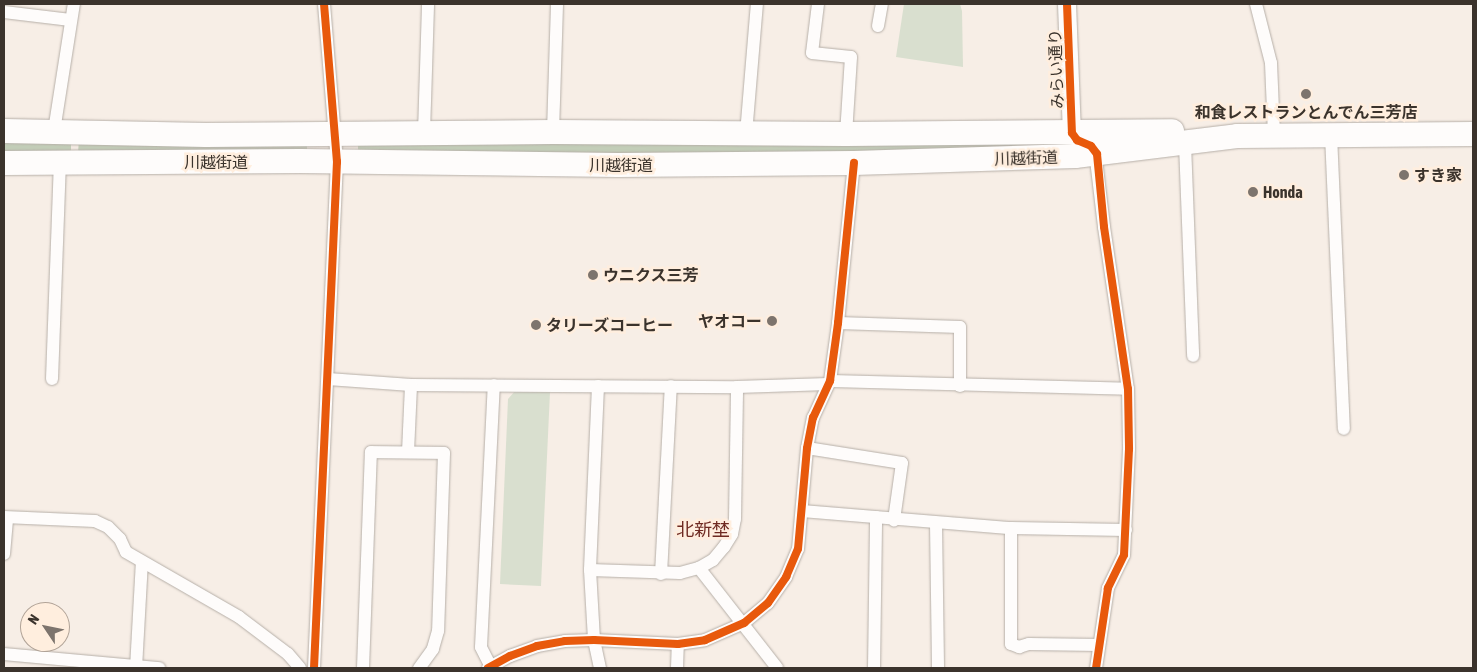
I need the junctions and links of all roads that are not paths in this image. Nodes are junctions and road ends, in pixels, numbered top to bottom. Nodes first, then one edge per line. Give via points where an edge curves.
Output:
1 (74, 4) edge
2 (324, 4) edge
3 (428, 4) edge
4 (557, 4) edge
5 (757, 4) edge
6 (818, 4) edge
7 (882, 4) edge
8 (1067, 4) edge
9 (1256, 4) edge
10 (4, 12) edge
11 (71, 20) junction
12 (878, 26) dead end
13 (4, 131) edge
14 (54, 131) junction
15 (553, 132) junction
16 (424, 133) junction
17 (1072, 133) junction
18 (336, 134) junction
19 (746, 134) junction
20 (846, 134) junction
21 (1473, 134) edge
22 (1274, 135) junction
23 (1331, 135) junction
24 (1237, 136) junction
25 (1185, 144) junction
26 (1097, 154) junction
27 (60, 162) junction
28 (337, 162) junction
29 (4, 163) edge
30 (854, 163) junction
31 (838, 323) junction
32 (1194, 356) dead end
33 (52, 379) dead end
34 (328, 379) junction
35 (829, 383) junction
36 (411, 385) junction
37 (494, 386) junction
38 (598, 386) junction
39 (671, 386) junction
40 (960, 386) junction
41 (737, 387) junction
42 (1128, 389) junction
43 (1344, 429) dead end
44 (807, 448) junction
45 (408, 452) junction
46 (802, 511) junction
47 (876, 517) junction
48 (6, 518) edge
49 (894, 520) junction
50 (936, 523) junction
51 (1011, 528) junction
52 (1126, 530) junction
53 (4, 554) edge
54 (142, 562) junction
55 (699, 568) junction
56 (590, 570) junction
57 (661, 574) junction
58 (744, 623) junction
59 (594, 640) junction
60 (678, 644) junction
61 (1099, 645) junction
62 (4, 654) edge
63 (136, 667) edge
64 (490, 667) edge
65 (159, 668) edge
66 (300, 668) edge
67 (314, 668) edge
68 (363, 668) edge
69 (420, 668) edge
70 (600, 668) edge
71 (677, 668) edge
72 (777, 668) edge
73 (874, 668) edge
74 (938, 668) edge
75 (1096, 668) edge

1 - 11 street
2 - 18 street
3 - 16 street
4 - 15 street
5 - 19 street
6 - 20 street via 812,53 851,57
7 - 12 street
8 - 17 street, みらい通り
9 - 22 street via 1271,63
10 - 11 street
11 - 14 street
13 - 14 highway, 川越街道
14 - 18 highway, 川越街道
15 - 16 highway, 川越街道
15 - 19 highway, 川越街道
16 - 18 highway, 川越街道
17 - 20 highway, 川越街道
17 - 24 highway, 川越街道 via 1200,132
17 - 26 street
18 - 28 street
19 - 20 highway, 川越街道
21 - 23 highway, 川越街道
22 - 23 highway, 川越街道
22 - 24 highway, 川越街道
23 - 43 street
24 - 25 highway, 川越街道
25 - 26 highway, 川越街道
25 - 32 street
26 - 30 highway, 川越街道
26 - 42 street via 1104,227
27 - 28 highway, 川越街道
27 - 29 highway, 川越街道
27 - 33 street
28 - 30 highway, 川越街道
28 - 34 street
30 - 31 street
31 - 35 street
31 - 40 street via 960,327
34 - 36 street
34 - 67 street
35 - 40 street
35 - 41 street
35 - 44 street via 813,418
36 - 37 street
36 - 45 street
37 - 38 street
37 - 64 street via 481,647
38 - 39 street
38 - 56 street
39 - 41 street
39 - 57 street
40 - 42 street
41 - 55 street via 733,527 724,547 713,560
42 - 52 street
44 - 46 street
44 - 49 street via 902,463
45 - 68 street via 371,452
45 - 69 street via 444,453 438,631
46 - 47 street
46 - 58 street via 798,549 786,577 768,603
47 - 49 street
47 - 73 street
48 - 53 street
48 - 54 street via 95,521 108,527 120,539 126,552
49 - 50 street
50 - 51 street
50 - 74 street
51 - 52 street
51 - 61 street via 1011,644 1019,647 1029,644
52 - 61 street via 1124,555 1108,588
54 - 63 street
54 - 66 street via 239,617 288,654
55 - 57 street
55 - 58 street
56 - 57 street
56 - 59 street
58 - 60 street via 705,640
58 - 72 street
59 - 60 street
59 - 64 street via 538,646
59 - 70 street
60 - 71 street
61 - 75 street
62 - 63 street
63 - 65 street

